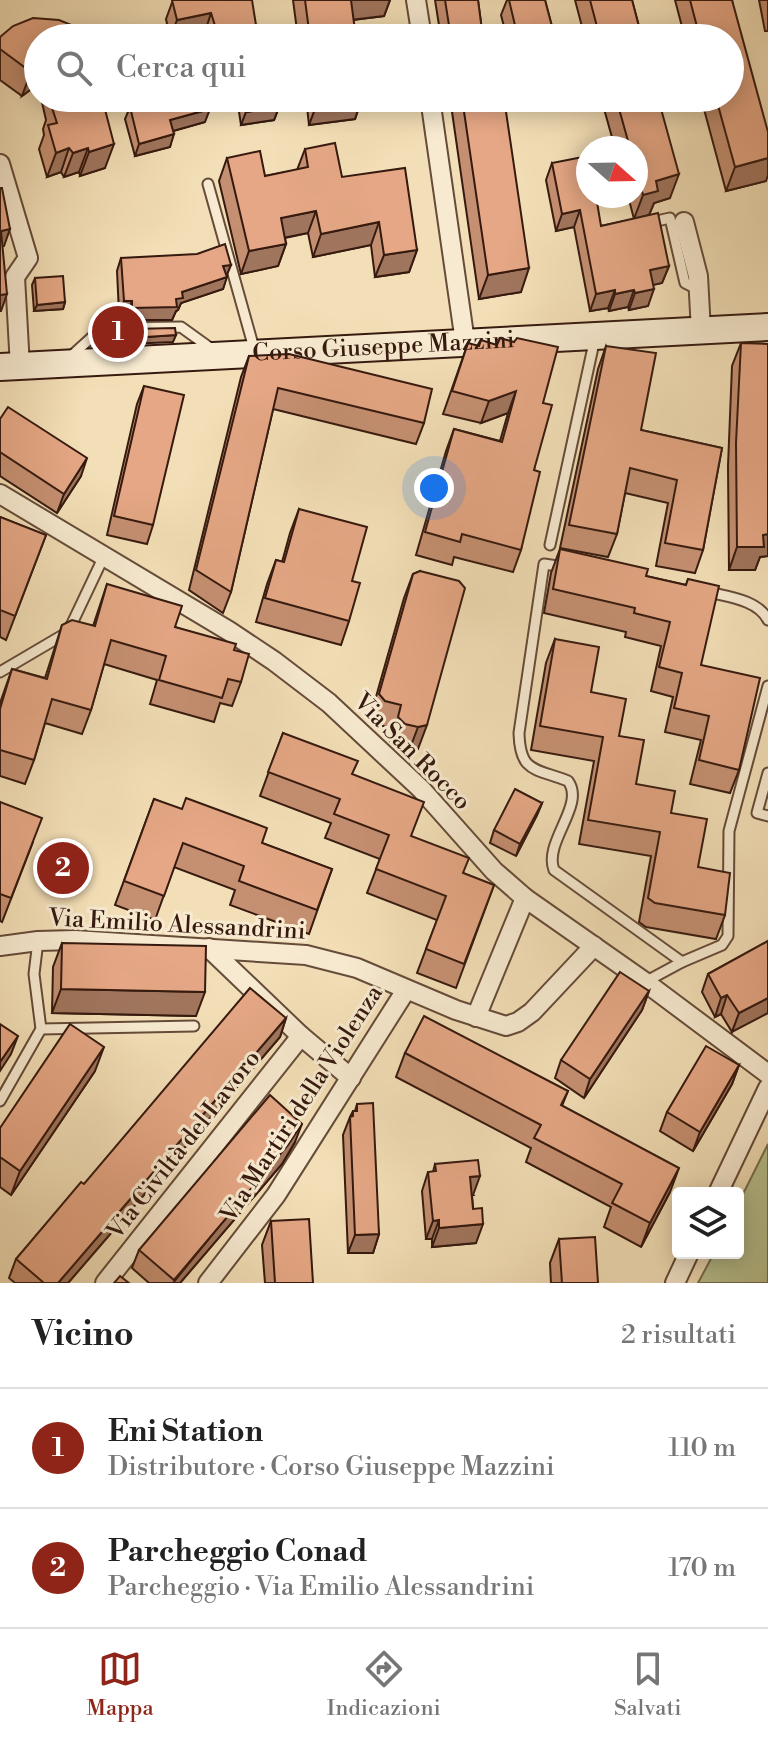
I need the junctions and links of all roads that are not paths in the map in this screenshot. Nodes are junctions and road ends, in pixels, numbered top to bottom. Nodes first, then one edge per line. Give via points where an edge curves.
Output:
1 (416, 0) edge
2 (420, 24) edge
3 (432, 112) edge
4 (0, 164) edge
5 (208, 184) dead end
6 (684, 222) dead end
7 (633, 227) edge
8 (699, 290) junction
9 (768, 327) edge
10 (701, 331) junction
11 (595, 338) junction
12 (465, 342) junction
13 (256, 355) junction
14 (10, 367) edge
15 (0, 494) edge
16 (550, 545) dead end
17 (104, 556) junction
18 (575, 569) edge
19 (697, 590) edge
20 (768, 620) edge
21 (0, 672) edge
22 (768, 686) edge
23 (768, 773) edge
24 (768, 816) edge
25 (525, 898) junction
26 (38, 941) junction
27 (0, 946) edge
28 (594, 946) junction
29 (209, 948) junction
30 (682, 962) junction
31 (645, 982) junction
32 (406, 990) junction
33 (476, 1017) junction
34 (194, 1026) dead end
35 (41, 1029) junction
36 (301, 1036) junction
37 (768, 1074) edge
38 (351, 1078) junction
39 (768, 1088) edge
40 (0, 1101) edge
41 (721, 1187) edge
42 (686, 1259) edge
43 (105, 1283) edge
44 (208, 1283) edge
45 (675, 1283) edge

1 - 2 street
3 - 12 street
4 - 14 street via 28,258 15,277
5 - 13 lane
6 - 8 street
7 - 8 lane via 670,218 685,283
8 - 10 street
9 - 10 main road, Corso Giuseppe Mazzini
10 - 11 main road, Corso Giuseppe Mazzini
11 - 12 main road, Corso Giuseppe Mazzini
11 - 16 lane
12 - 13 main road, Corso Giuseppe Mazzini
13 - 14 main road, Corso Giuseppe Mazzini
15 - 17 street, Via San Rocco
17 - 21 lane via 68,632
17 - 25 street, Via San Rocco via 229,631 329,703
18 - 30 lane via 544,564 521,705 519,754 526,765 572,787 573,802 551,863 554,870
19 - 20 lane via 749,603
22 - 30 lane via 729,831 728,936 722,945
23 - 24 lane via 757,813
25 - 28 street, Via San Rocco
25 - 33 street
26 - 27 street, Via Emilio Alessandrini
26 - 29 street, Via Emilio Alessandrini
26 - 35 lane via 34,974
28 - 31 street, Via San Rocco
28 - 33 street, Via Emilio Alessandrini via 518,1022 506,1026
29 - 32 street, Via Emilio Alessandrini via 306,955 357,968
29 - 36 street
30 - 31 lane
31 - 37 street, Via San Rocco
32 - 33 street, Via Emilio Alessandrini
32 - 38 street, Via Martiri della Violenza
34 - 35 lane
35 - 40 lane
36 - 38 street
36 - 43 street, Via Civiltà del Lavoro
38 - 44 street, Via Martiri della Violenza via 276,1195
39 - 41 street
42 - 45 street

